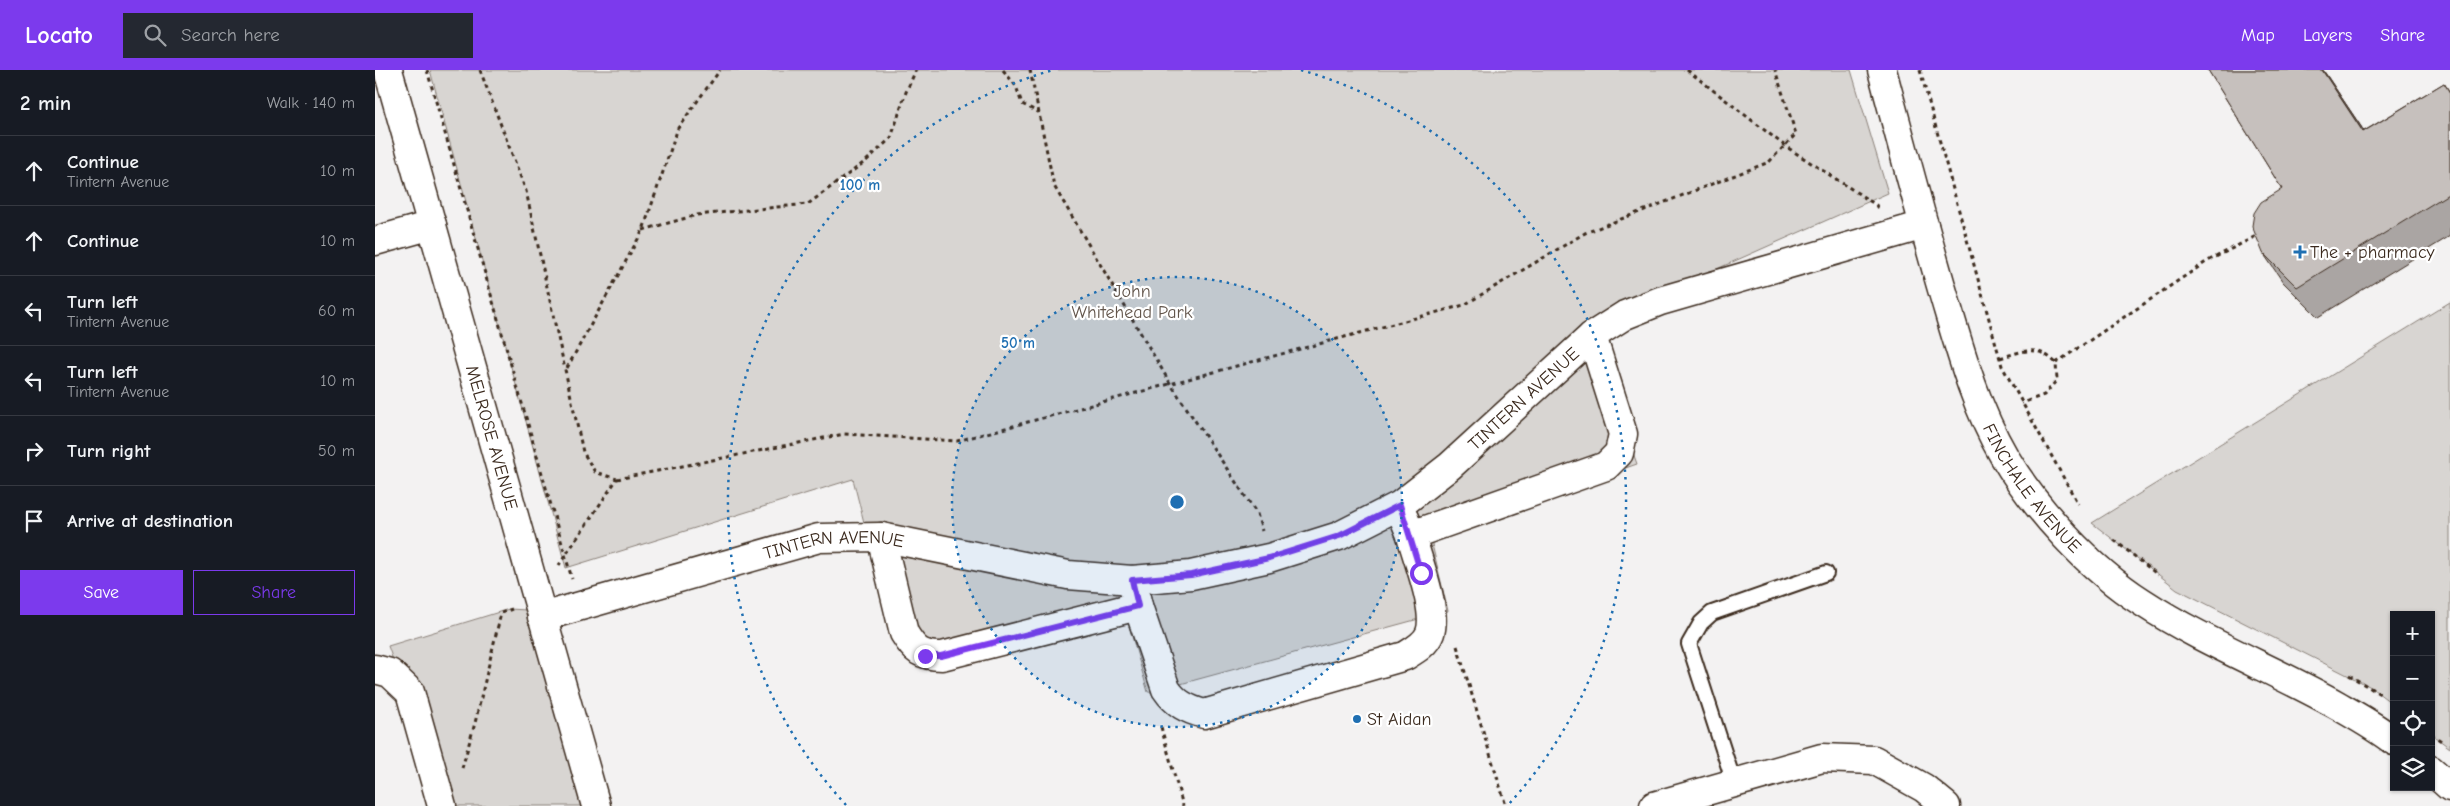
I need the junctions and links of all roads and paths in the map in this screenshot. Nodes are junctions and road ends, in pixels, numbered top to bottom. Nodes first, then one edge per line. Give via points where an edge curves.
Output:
1 (388, 70) edge
2 (427, 70) edge
3 (481, 70) edge
4 (719, 70) edge
5 (916, 70) edge
6 (1003, 70) edge
7 (1030, 70) edge
8 (1687, 70) edge
9 (1775, 70) edge
10 (1883, 70) edge
11 (1920, 70) edge
12 (1038, 112) junction
13 (1785, 146) junction
14 (431, 225) junction
15 (1924, 225) junction
16 (643, 230) junction
17 (2264, 232) edge
18 (1886, 235) junction
19 (375, 241) edge
20 (1592, 336) junction
21 (2000, 358) junction
22 (2056, 363) junction
23 (566, 368) junction
24 (1170, 383) junction
25 (2022, 403) junction
26 (617, 478) junction
27 (1400, 505) junction
28 (2083, 512) dead end
29 (1411, 535) junction
30 (2107, 535) dead end
31 (881, 537) junction
32 (565, 556) junction
33 (1269, 558) junction
34 (1826, 573) dead end
35 (2161, 577) dead end
36 (1132, 580) junction
37 (574, 586) dead end
38 (1138, 606) junction
39 (540, 609) junction
40 (1457, 645) dead end
41 (375, 669) edge
42 (2343, 673) dead end
43 (2382, 695) dead end
44 (1159, 720) dead end
45 (2390, 738) edge
46 (462, 769) dead end
47 (2435, 774) edge
48 (1734, 783) junction
49 (2450, 787) edge
50 (442, 806) edge
51 (596, 806) edge
52 (1183, 806) edge
53 (1506, 806) edge
54 (1654, 806) edge
55 (1947, 806) edge

1 - 14 street, MELROSE AVENUE
2 - 32 path
3 - 23 path via 526,191
4 - 16 path via 678,128
5 - 16 path via 891,138 808,204 697,215
6 - 12 path via 1016,86 1021,104
7 - 12 path
8 - 13 path
9 - 13 path via 1796,134
10 - 15 street, FINCHALE AVENUE
11 - 21 path
12 - 24 path via 1054,186
13 - 18 path via 1877,205
13 - 24 path via 1769,162 1585,233 1464,304
14 - 19 street
14 - 39 street, MELROSE AVENUE
15 - 18 street, TINTERN AVENUE
15 - 45 street, FINCHALE AVENUE via 1964,364 1983,417 2004,457 2061,533 2140,602 2302,685
16 - 23 path
17 - 22 path via 2206,262
18 - 20 street, TINTERN AVENUE via 1660,301 1625,315
20 - 27 street, TINTERN AVENUE via 1449,466
20 - 29 street via 1623,434 1619,453 1606,466
21 - 22 path via 2035,350 2046,353
21 - 25 path
22 - 25 path via 2057,380 2044,395
23 - 26 path via 583,452 595,472
24 - 26 path via 957,441 844,434
24 - 33 path via 1257,514
25 - 28 path
26 - 32 path
27 - 29 street
27 - 33 street, TINTERN AVENUE via 1339,536
29 - 38 street via 1431,612 1430,632 1419,648 1405,656 1204,714 1185,709 1173,700 1166,689
30 - 35 path
31 - 36 street, TINTERN AVENUE via 1068,575
31 - 38 street via 904,634 911,646 925,656 941,656
31 - 39 street, TINTERN AVENUE via 819,538
32 - 37 path
32 - 39 path
33 - 36 street, TINTERN AVENUE via 1191,575
34 - 48 lane via 1711,613 1689,644
36 - 38 street
39 - 46 path via 501,613
39 - 51 street, MELROSE AVENUE
40 - 53 path
41 - 50 street via 390,673 410,692
42 - 43 path
44 - 52 path
47 - 49 street
48 - 54 street
48 - 55 street via 1822,758 1874,760 1924,788

